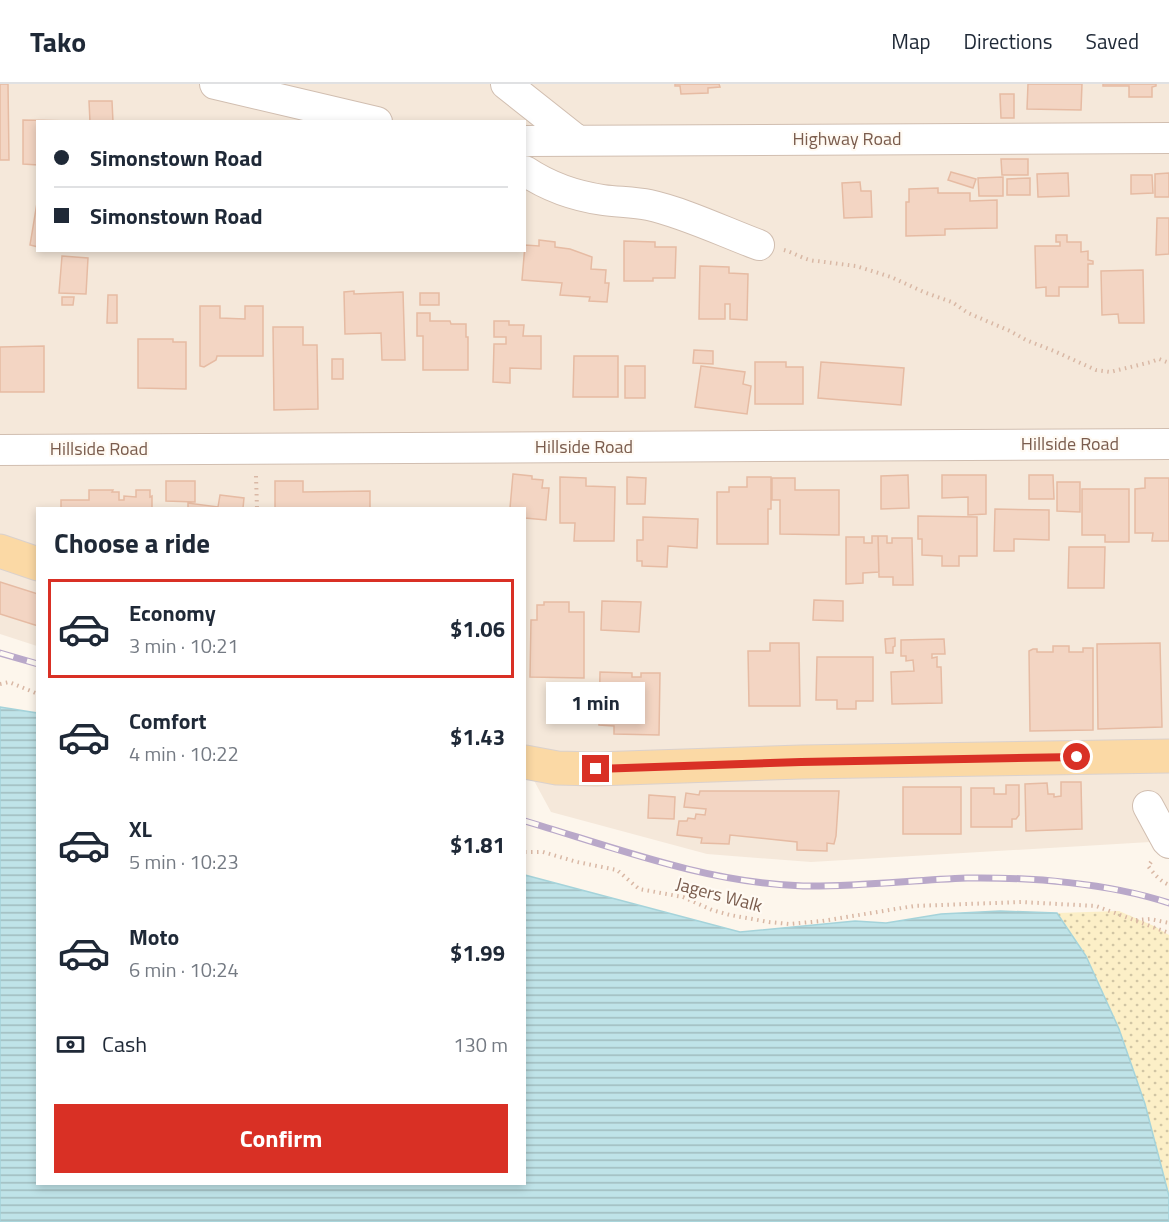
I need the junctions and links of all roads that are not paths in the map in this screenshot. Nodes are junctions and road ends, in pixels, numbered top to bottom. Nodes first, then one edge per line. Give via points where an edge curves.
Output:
1 (214, 84) edge
2 (506, 84) edge
3 (368, 120) edge
4 (1169, 138) edge
5 (526, 141) edge
6 (578, 141) junction
7 (526, 172) edge
8 (759, 245) road end
9 (1169, 444) edge
10 (0, 450) edge
11 (0, 551) edge
12 (36, 563) edge
13 (1169, 756) edge
14 (526, 762) edge
15 (1148, 806) dead end
16 (1168, 842) edge

1 - 3 street
2 - 6 street
4 - 6 street, Highway Road
5 - 6 street, Highway Road
7 - 8 street via 574,194 646,204
9 - 10 street, Hillside Road
11 - 12 main road
13 - 14 main road via 596,769
15 - 16 street

